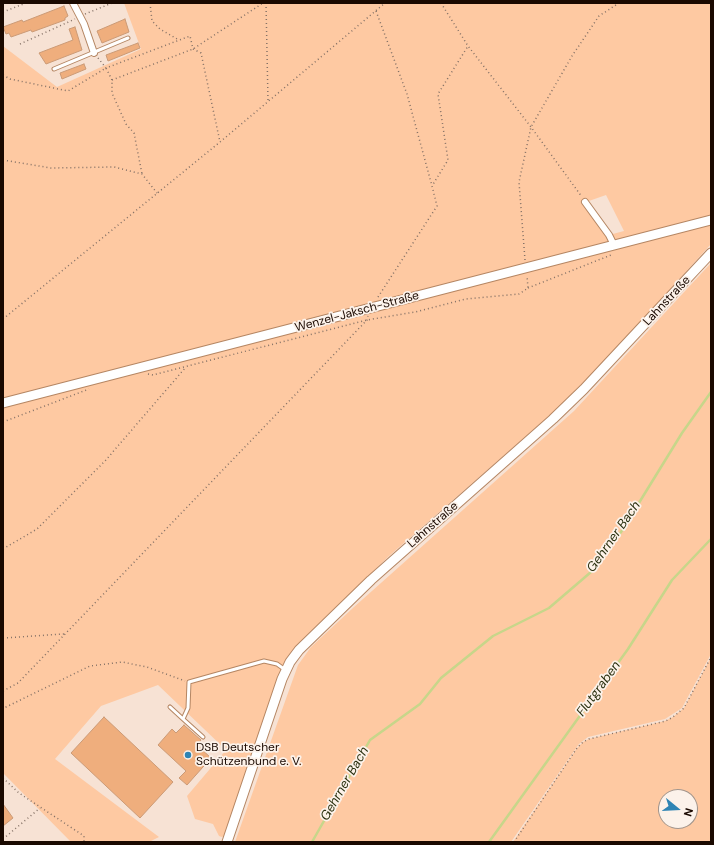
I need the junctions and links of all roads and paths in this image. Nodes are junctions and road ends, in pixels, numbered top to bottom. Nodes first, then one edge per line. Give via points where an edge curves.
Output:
1 (26, 3) edge
2 (73, 3) edge
3 (112, 3) edge
4 (150, 3) edge
5 (262, 3) edge
6 (266, 3) edge
7 (385, 3) edge
8 (441, 3) edge
9 (619, 3) edge
10 (376, 11) junction
11 (3, 12) edge
12 (80, 16) junction
13 (128, 38) dead end
14 (179, 40) junction
15 (20, 44) dead end
16 (468, 46) junction
17 (193, 49) junction
18 (94, 53) junction
19 (106, 68) junction
20 (54, 69) dead end
21 (3, 75) edge
22 (112, 80) junction
23 (268, 102) junction
24 (531, 127) junction
25 (220, 142) junction
26 (3, 160) edge
27 (142, 174) junction
28 (432, 186) junction
29 (156, 193) junction
30 (585, 202) joint
31 (711, 220) edge
32 (615, 249) junction
33 (711, 253) edge
34 (528, 288) dead end
35 (371, 308) junction
36 (3, 319) edge
37 (186, 367) dead end
38 (92, 387) dead end
39 (3, 403) edge
40 (3, 422) edge
41 (3, 549) edge
42 (64, 634) junction
43 (3, 638) edge
44 (711, 657) edge
45 (286, 670) junction
46 (189, 682) junction
47 (3, 690) edge
48 (170, 706) dead end
49 (3, 710) edge
50 (183, 719) junction
51 (203, 737) dead end
52 (3, 778) edge
53 (41, 807) junction
54 (3, 839) edge
55 (84, 842) edge
56 (227, 842) edge
57 (514, 842) edge

1 - 11 path
2 - 12 street
3 - 12 path
4 - 14 path via 152,21
5 - 17 path
6 - 23 path
7 - 10 path
8 - 16 path
9 - 24 path via 599,16 572,56
10 - 23 path
10 - 28 path via 407,94
12 - 15 path
12 - 18 street
13 - 18 lane
14 - 17 path via 190,36
14 - 19 path
16 - 24 path
16 - 28 path via 438,94 448,160
17 - 22 path
17 - 25 path via 201,53
18 - 19 path
18 - 20 lane
19 - 21 path via 68,91 10,79
19 - 22 path
22 - 27 path via 112,93 126,124 134,133
23 - 25 path
24 - 30 path
25 - 29 path
26 - 27 path via 51,168 114,167
27 - 29 path
28 - 35 path via 437,206
29 - 36 path
30 - 32 street via 609,235
31 - 32 main road, Wenzel-Jaksch-Straße
32 - 34 path
32 - 35 main road, Wenzel-Jaksch-Straße
33 - 45 main road, Lahnstraße via 579,394 370,580 304,644
35 - 39 main road, Wenzel-Jaksch-Straße
35 - 42 path via 368,320
37 - 41 path via 105,461 43,524
38 - 40 path
42 - 43 path
42 - 47 path via 18,683
44 - 57 path via 684,708 673,716 583,742
45 - 46 lane via 277,664 264,661
45 - 56 main road, Lahnstraße
46 - 49 path via 147,666 122,662 90,666
46 - 50 lane via 188,708
48 - 50 lane
50 - 51 lane
52 - 53 path via 19,793
53 - 54 path
53 - 55 path via 84,836

